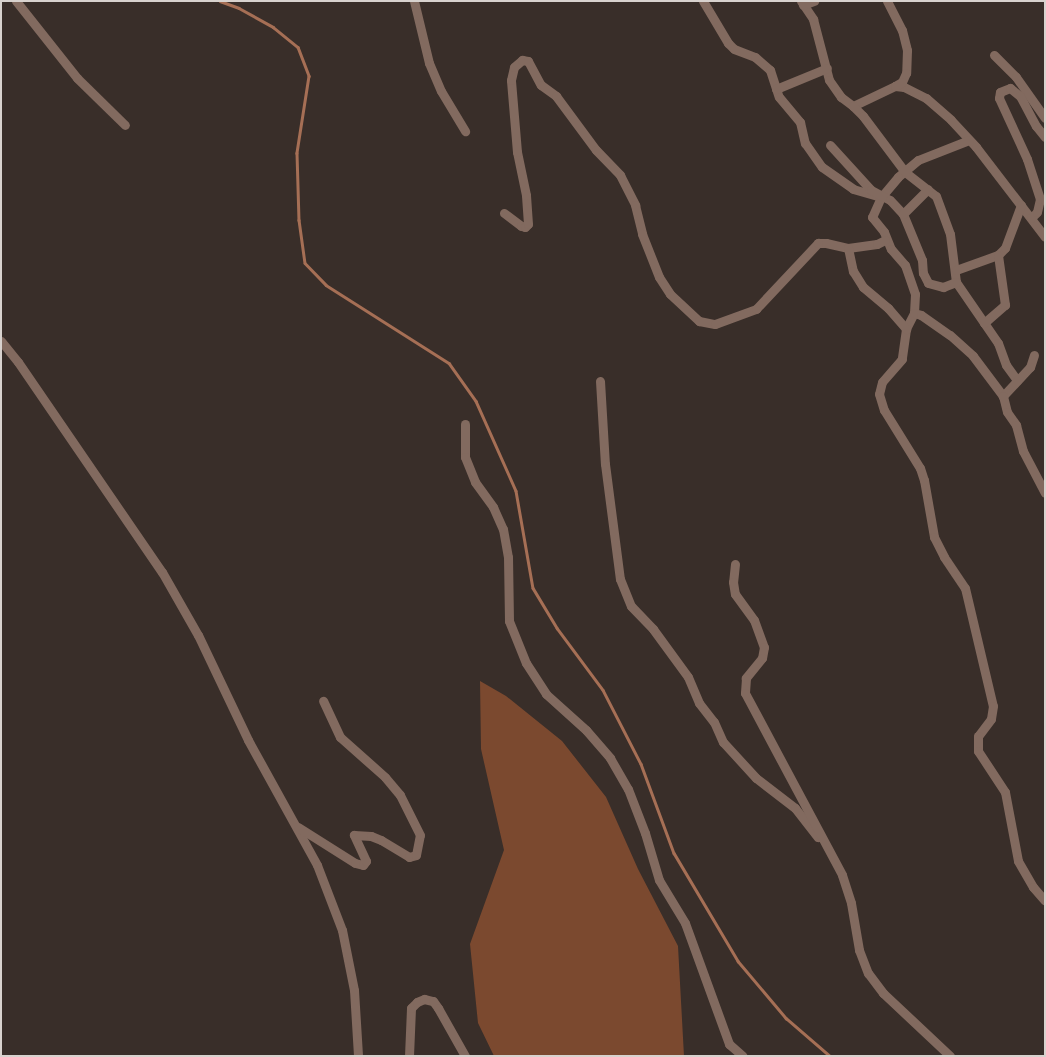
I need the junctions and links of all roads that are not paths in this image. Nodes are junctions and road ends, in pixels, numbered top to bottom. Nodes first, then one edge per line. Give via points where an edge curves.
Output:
1 (16, 1) edge
2 (414, 1) edge
3 (703, 1) edge
4 (814, 1) edge
5 (887, 1) edge
6 (802, 3) edge
7 (994, 55) dead end
8 (827, 68) junction
9 (895, 86) junction
10 (776, 89) junction
11 (853, 106) junction
12 (1045, 118) edge
13 (125, 125) dead end
14 (465, 131) dead end
15 (1045, 136) edge
16 (969, 140) junction
17 (830, 145) dead end
18 (905, 172) junction
19 (928, 189) junction
20 (881, 197) junction
21 (1021, 205) junction
22 (504, 213) dead end
23 (903, 214) junction
24 (1031, 218) junction
25 (1045, 237) edge
26 (885, 240) junction
27 (848, 248) junction
28 (998, 255) junction
29 (956, 270) junction
30 (956, 282) junction
31 (914, 313) junction
32 (984, 323) junction
33 (906, 329) junction
34 (1, 341) edge
35 (1034, 355) dead end
36 (1017, 380) junction
37 (600, 381) dead end
38 (1003, 396) junction
39 (465, 424) dead end
40 (1045, 493) edge
41 (735, 564) dead end
42 (324, 701) dead end
43 (296, 825) junction
44 (826, 846) junction
45 (1045, 901) edge
46 (358, 1056) edge
47 (409, 1056) edge
48 (465, 1056) edge
49 (743, 1056) edge
50 (950, 1056) edge

1 - 13 street via 77,78
2 - 14 street via 429,63
3 - 10 street via 728,44 762,62 770,70
4 - 6 street
5 - 9 street via 902,30 907,50 906,73 902,82
6 - 8 street via 813,19
7 - 12 street via 1016,77
8 - 10 street
8 - 11 street via 834,88
9 - 11 street
9 - 16 street via 935,104
10 - 20 street via 800,122 805,143 822,167 853,190
11 - 18 street
15 - 24 street via 1016,92 1010,88 1000,92 999,98 1027,159 1040,199 1037,212
16 - 18 street via 918,160
16 - 21 street
17 - 20 street
18 - 19 street
18 - 20 street
19 - 23 street
19 - 29 street via 936,196 943,211
20 - 23 street via 890,200
20 - 26 street via 872,217 884,232
21 - 24 street
21 - 28 street via 1011,236
22 - 27 street via 520,226 528,224 512,96 514,67 522,60 528,61 541,85 556,96 596,150 620,175 635,205 642,234 659,277 670,294 699,321 715,324 756,308 818,243
23 - 30 street via 928,283 943,286
24 - 25 street
26 - 27 street
26 - 31 street via 909,273 915,294
27 - 33 street via 854,271 863,287
28 - 29 street
28 - 32 street via 1005,305
29 - 30 street
30 - 32 street
31 - 33 street
31 - 38 street via 928,320 973,356
32 - 36 street
33 - 45 street via 902,359 882,382 880,402 920,468 934,537 965,588 993,706 991,719 978,736 978,751 1005,792 1018,861
34 - 43 street via 162,572 198,635 248,740
35 - 36 street via 1030,367
36 - 38 street
37 - 44 street via 605,464 620,579 631,606 653,629 688,677 699,703 714,722 723,742 756,778 795,808
38 - 40 street via 1023,451
39 - 49 street via 465,457 475,482 494,507 503,528 508,557 509,621 526,663 546,694 586,730 610,758 628,789 658,880 685,924 730,1044
41 - 44 street via 735,594 758,628 764,647 762,658 746,678 745,693
42 - 43 street via 340,737 400,795 420,835 416,855 409,857 371,836 354,835 366,861 363,866
43 - 46 street via 317,865 342,930 354,990
44 - 50 street via 847,888 858,950 868,973 884,993
47 - 48 street via 411,1008 424,999 432,1001 438,1008

